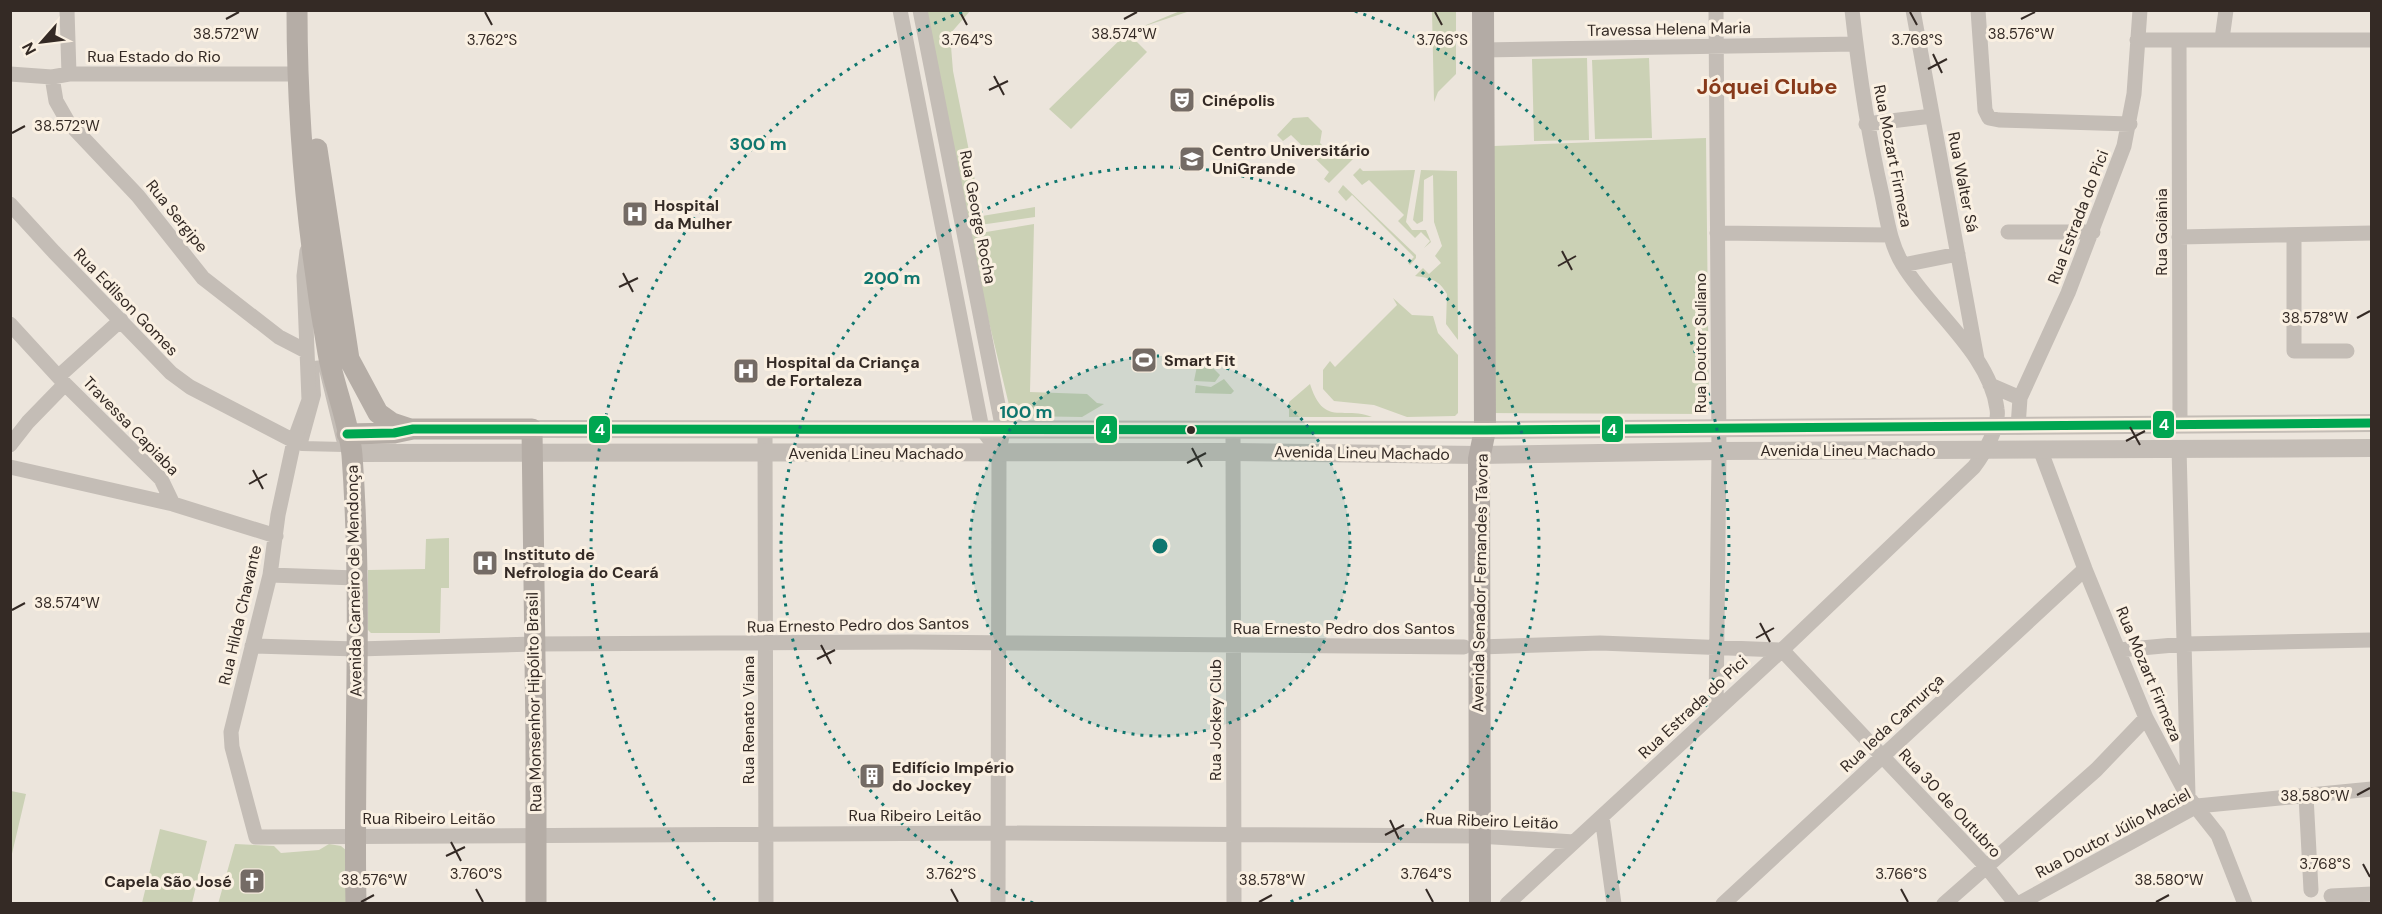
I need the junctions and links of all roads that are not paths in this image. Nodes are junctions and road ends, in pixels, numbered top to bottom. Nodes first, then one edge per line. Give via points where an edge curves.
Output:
1 (67, 10) edge
2 (297, 10) edge
3 (308, 10) edge
4 (900, 10) edge
5 (920, 10) edge
6 (1469, 10) edge
7 (1483, 10) edge
8 (1716, 10) edge
9 (1852, 10) edge
10 (1913, 10) edge
11 (1978, 10) edge
12 (2140, 10) edge
13 (2226, 10) edge
14 (2222, 39) junction
15 (2137, 40) junction
16 (2179, 40) junction
17 (2372, 40) edge
18 (1856, 44) junction
19 (1716, 46) junction
20 (1482, 50) junction
21 (10, 74) edge
22 (69, 74) junction
23 (297, 74) junction
24 (52, 77) junction
25 (1932, 116) junction
26 (1866, 124) junction
27 (2130, 124) junction
28 (10, 204) edge
29 (310, 221) junction
30 (1717, 232) junction
31 (2008, 232) dead end
32 (2093, 232) junction
33 (2372, 233) edge
34 (1890, 235) junction
35 (2294, 236) junction
36 (2179, 237) junction
37 (1958, 254) junction
38 (1902, 265) junction
39 (121, 320) junction
40 (10, 324) edge
41 (306, 351) junction
42 (2347, 351) dead end
43 (1978, 361) junction
44 (62, 380) junction
45 (1990, 385) junction
46 (2020, 398) junction
47 (2372, 423) edge
48 (2180, 425) junction
49 (1718, 427) junction
50 (2018, 427) junction
51 (1993, 428) junction
52 (413, 429) junction
53 (532, 429) junction
54 (716, 429) junction
55 (765, 429) junction
56 (800, 429) junction
57 (982, 429) junction
58 (1003, 429) junction
59 (1233, 429) junction
60 (1478, 430) junction
61 (298, 443) junction
62 (349, 443) junction
63 (10, 445) edge
64 (2179, 448) junction
65 (2372, 448) edge
66 (1987, 449) junction
67 (2040, 449) junction
68 (1719, 451) junction
69 (717, 452) junction
70 (999, 452) junction
71 (1234, 452) junction
72 (532, 453) junction
73 (765, 453) junction
74 (801, 453) junction
75 (1472, 455) junction
76 (10, 467) edge
77 (173, 504) junction
78 (276, 536) junction
79 (2085, 569) junction
80 (270, 575) junction
81 (356, 578) junction
82 (2372, 640) edge
83 (998, 642) junction
84 (534, 644) junction
85 (766, 644) junction
86 (2186, 644) junction
87 (252, 646) junction
88 (1234, 646) junction
89 (1715, 646) junction
90 (1471, 647) junction
91 (357, 649) junction
92 (1782, 650) junction
93 (2119, 650) junction
94 (1716, 711) junction
95 (2146, 718) junction
96 (1881, 757) junction
97 (2372, 789) edge
98 (2306, 796) junction
99 (2192, 801) junction
100 (1602, 817) junction
101 (998, 833) junction
102 (766, 834) junction
103 (1233, 835) junction
104 (536, 836) junction
105 (256, 837) joint
106 (355, 837) junction
107 (1472, 837) junction
108 (1574, 842) junction
109 (1985, 865) junction
110 (2311, 890) dead end
111 (2372, 894) edge
112 (2331, 896) dead end
113 (356, 903) edge
114 (536, 903) edge
115 (766, 903) edge
116 (998, 903) edge
117 (1234, 903) edge
118 (1465, 903) edge
119 (1480, 903) edge
120 (1507, 903) edge
121 (1614, 903) edge
122 (1723, 903) edge
123 (1944, 903) edge
124 (2017, 903) edge
125 (2245, 903) edge

1 - 22 street
2 - 23 main road, Avenida Carneiro de Mendonça
3 - 52 main road via 310,105 349,359 378,413 392,423
4 - 57 street
5 - 58 street, Rua George Rocha
6 - 60 main road, Avenida Senador Fernandes Távora
7 - 20 main road, Avenida Senador Fernandes Távora
8 - 19 street, Rua Doutor Suliano
9 - 18 street, Rua Mozart Firmeza
10 - 25 street, Rua Walter Sá
11 - 27 street via 1985,110 1989,118
12 - 15 street, Rua Estrada do Pici
13 - 14 street
14 - 16 street
14 - 17 street
15 - 16 street
15 - 27 street, Rua Estrada do Pici
16 - 36 street, Rua Goiânia
18 - 19 street, Travessa Helena Maria
18 - 26 street, Rua Mozart Firmeza
19 - 20 street, Travessa Helena Maria
19 - 30 street, Rua Doutor Suliano
20 - 60 main road, Avenida Senador Fernandes Távora
21 - 24 street, Rua Estado do Rio
22 - 23 street, Rua Estado do Rio
22 - 24 street, Rua Estado do Rio
23 - 29 main road, Avenida Carneiro de Mendonça
24 - 41 street, Rua Sergipe via 56,101 68,122 138,196 203,278 279,337
25 - 26 street
25 - 37 street, Rua Walter Sá
26 - 34 street, Rua Mozart Firmeza
27 - 32 street, Rua Estrada do Pici
28 - 39 street, Rua Edilson Gomes
29 - 41 street, Rua Hilda Chavante via 304,276
29 - 62 main road, Avenida Carneiro de Mendonça via 328,354
30 - 34 street
30 - 49 street, Rua Doutor Suliano
31 - 32 street
32 - 46 street, Rua Estrada do Pici
33 - 35 street
34 - 38 street, Rua Mozart Firmeza
35 - 36 street
35 - 42 street via 2294,351
36 - 48 street, Rua Goiânia
37 - 38 street
37 - 43 street, Rua Walter Sá
38 - 43 street, Rua Mozart Firmeza
39 - 44 street
39 - 61 street, Rua Edilson Gomes via 177,378
40 - 44 street, Travessa Capiaba
41 - 61 street, Rua Hilda Chavante via 309,400
43 - 45 street, Rua Mozart Firmeza
44 - 63 street
44 - 77 street, Travessa Capiaba via 161,479
45 - 46 street
45 - 51 street, Rua Mozart Firmeza via 1998,410
46 - 50 street, Rua Estrada do Pici
47 - 48 street, Avenida Lineu Machado
48 - 50 street, Avenida Lineu Machado
49 - 51 street, Avenida Lineu Machado
49 - 60 street, Avenida Lineu Machado
49 - 68 street, Rua Doutor Suliano
50 - 51 street, Avenida Lineu Machado
51 - 66 street, Rua Estrada do Pici
52 - 53 main road, Avenida Lineu Machado
52 - 62 main road, Avenida Lineu Machado
53 - 54 street, Avenida Lineu Machado
53 - 72 main road, Rua Monsenhor Hipólito Brasil
54 - 55 street, Avenida Lineu Machado
54 - 69 street
55 - 56 street, Avenida Lineu Machado
55 - 73 street, Rua Renato Viana
56 - 57 street, Avenida Lineu Machado
56 - 74 street
57 - 58 street, Avenida Lineu Machado
57 - 70 street
58 - 59 street, Avenida Lineu Machado
58 - 70 street
59 - 60 street, Avenida Lineu Machado
59 - 71 street, Rua Jockey Club
60 - 75 main road, Avenida Senador Fernandes Távora
61 - 61 street via 344,447 323,365 314,366 316,395
61 - 78 street, Rua Hilda Chavante
62 - 72 street, Avenida Lineu Machado
62 - 81 main road, Avenida Carneiro de Mendonça
64 - 65 street, Avenida Lineu Machado
64 - 67 street, Avenida Lineu Machado
64 - 86 street
66 - 67 street, Avenida Lineu Machado
66 - 68 street, Avenida Lineu Machado
66 - 92 street, Rua Estrada do Pici via 1974,467
67 - 79 street, Rua Mozart Firmeza
68 - 75 street, Avenida Lineu Machado
68 - 89 street, Rua Doutor Suliano
69 - 72 street, Avenida Lineu Machado
69 - 73 street, Avenida Lineu Machado
70 - 71 street, Avenida Lineu Machado
70 - 74 street, Avenida Lineu Machado
70 - 83 street
71 - 75 street, Avenida Lineu Machado
71 - 88 street, Rua Jockey Club
72 - 84 main road, Rua Monsenhor Hipólito Brasil
73 - 74 street, Avenida Lineu Machado
73 - 85 street, Rua Renato Viana
75 - 90 main road, Avenida Senador Fernandes Távora
76 - 77 street
77 - 78 street
78 - 80 street, Rua Hilda Chavante
79 - 93 street, Rua Mozart Firmeza
79 - 96 street, Rua Ieda Camurça
80 - 81 street
80 - 87 street, Rua Hilda Chavante
81 - 91 main road, Avenida Carneiro de Mendonça
82 - 86 street
83 - 85 street, Rua Ernesto Pedro dos Santos
83 - 88 street, Rua Ernesto Pedro dos Santos
83 - 101 street
84 - 85 street, Rua Ernesto Pedro dos Santos
84 - 91 street, Rua Ernesto Pedro dos Santos
84 - 104 main road, Rua Monsenhor Hipólito Brasil
85 - 102 street, Rua Renato Viana
86 - 93 street
86 - 99 street
87 - 91 street, Rua Ernesto Pedro dos Santos
87 - 105 street, Rua Hilda Chavante via 231,740
88 - 90 street, Rua Ernesto Pedro dos Santos
88 - 103 street, Rua Jockey Club
89 - 90 street, Rua Ernesto Pedro dos Santos via 1600,643
89 - 92 street, Rua Ernesto Pedro dos Santos
89 - 94 street, Rua Doutor Suliano
90 - 107 main road, Avenida Senador Fernandes Távora
91 - 106 main road, Avenida Carneiro de Mendonça
92 - 94 street, Rua Estrada do Pici
92 - 96 street, Rua 30 de Outubro
93 - 95 street, Rua Mozart Firmeza
94 - 100 street, Rua Estrada do Pici
95 - 99 street, Rua Mozart Firmeza
95 - 109 street via 2096,770
96 - 109 street, Rua 30 de Outubro
96 - 122 street, Rua Ieda Camurça
97 - 98 street, Rua Doutor Júlio Maciel
98 - 99 street, Rua Doutor Júlio Maciel
98 - 110 street
99 - 124 street, Rua Doutor Júlio Maciel
99 - 125 street, Rua Mozart Firmeza via 2218,834
100 - 108 street, Rua Estrada do Pici
100 - 121 street
101 - 102 street, Rua Ribeiro Leitão
101 - 103 street, Rua Ribeiro Leitão
101 - 116 street
102 - 104 street, Rua Ribeiro Leitão
102 - 115 street, Rua Renato Viana
103 - 107 street, Rua Ribeiro Leitão
103 - 117 street, Rua Jockey Club
104 - 106 street, Rua Ribeiro Leitão
104 - 114 main road, Rua Monsenhor Hipólito Brasil
105 - 106 street, Rua Ribeiro Leitão
106 - 113 main road, Avenida Carneiro de Mendonça
107 - 108 street, Rua Ribeiro Leitão
107 - 118 main road, Avenida Senador Fernandes Távora
107 - 119 main road, Avenida Senador Fernandes Távora
108 - 120 street, Rua Estrada do Pici
109 - 123 street
109 - 124 street, Rua 30 de Outubro
111 - 112 street

